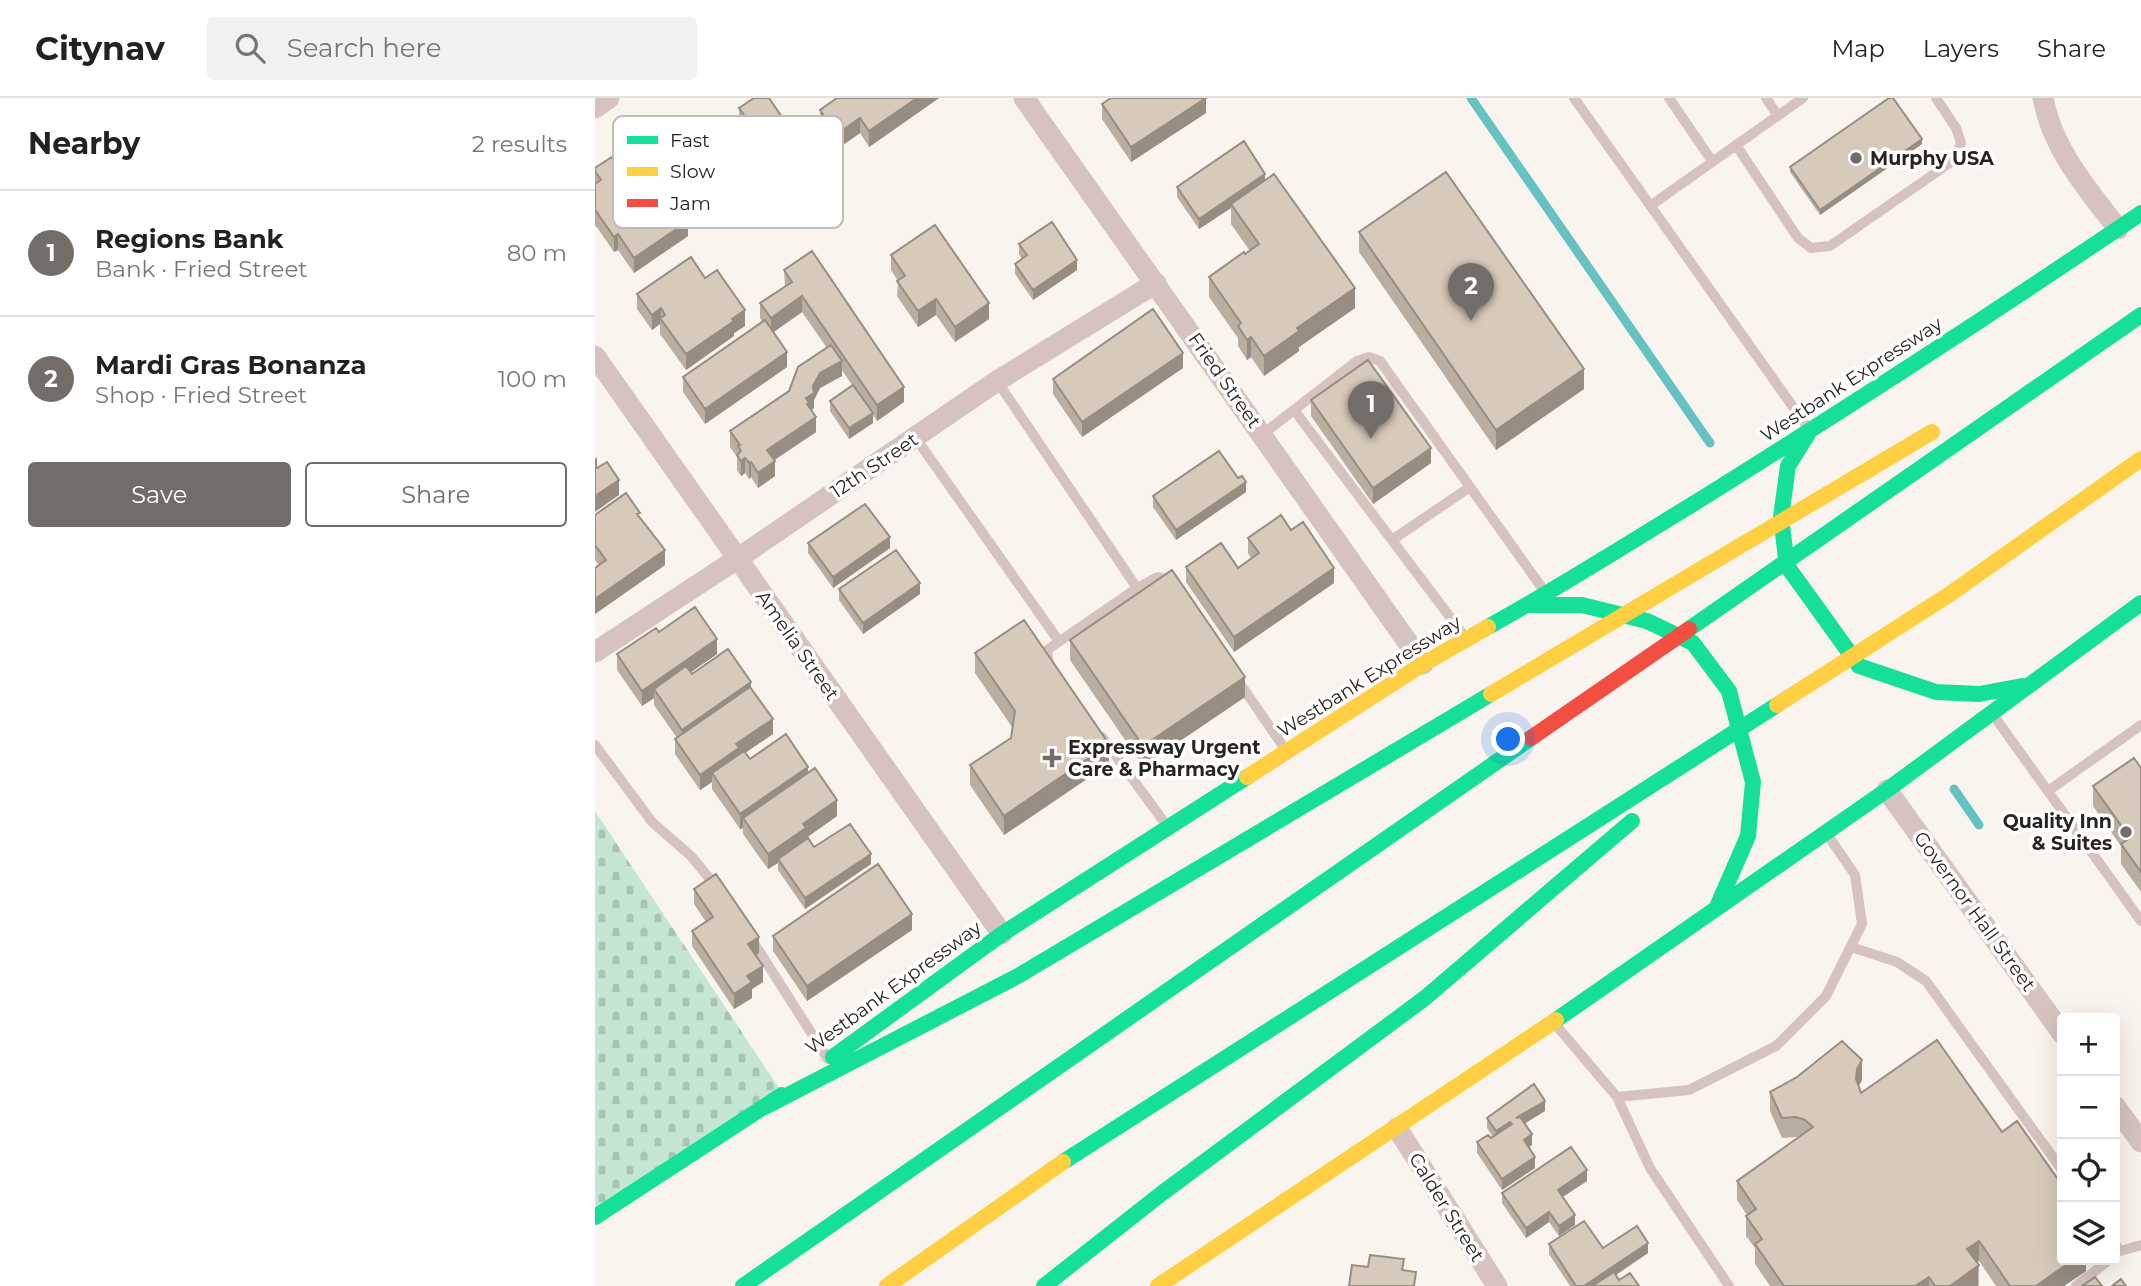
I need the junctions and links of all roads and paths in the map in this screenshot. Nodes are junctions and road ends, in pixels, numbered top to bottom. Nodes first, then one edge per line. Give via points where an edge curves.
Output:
1 (610, 98) edge
2 (1024, 98) edge
3 (1574, 98) edge
4 (1669, 98) edge
5 (1766, 98) edge
6 (1803, 98) edge
7 (1936, 98) edge
8 (2043, 98) edge
9 (595, 108) edge
10 (1778, 116) junction
11 (1736, 145) junction
12 (1712, 162) junction
13 (1650, 205) junction
14 (2141, 213) edge
15 (2118, 229) junction
16 (1156, 282) junction
17 (2141, 307) edge
18 (2141, 315) edge
19 (595, 356) edge
20 (2021, 379) dead end
21 (997, 381) junction
22 (1294, 410) junction
23 (1950, 421) dead end
24 (1810, 430) junction
25 (1263, 434) junction
26 (915, 437) junction
27 (2141, 459) edge
28 (1470, 487) junction
29 (1392, 540) junction
30 (737, 559) junction
31 (1137, 588) junction
32 (1177, 591) edge
33 (1547, 594) junction
34 (1949, 594) junction
35 (2141, 603) edge
36 (1528, 605) junction
37 (1058, 640) junction
38 (1467, 640) junction
39 (595, 652) edge
40 (1423, 664) junction
41 (1231, 671) edge
42 (1056, 674) edge
43 (2029, 684) junction
44 (1991, 713) junction
45 (2141, 724) edge
46 (1096, 729) edge
47 (595, 746) edge
48 (1286, 751) junction
49 (1887, 790) junction
50 (2048, 791) junction
51 (1666, 795) dead end
52 (1643, 811) dead end
53 (1168, 828) junction
54 (1825, 832) junction
55 (727, 902) edge
56 (1717, 907) junction
57 (2141, 921) edge
58 (742, 925) edge
59 (1002, 934) junction
60 (1850, 947) junction
61 (1553, 1022) junction
62 (2057, 1026) edge
63 (829, 1060) junction
64 (1617, 1097) junction
65 (765, 1107) junction
66 (2120, 1113) edge
67 (1397, 1128) junction
68 (2141, 1142) edge
69 (2057, 1163) edge
70 (595, 1217) edge
71 (2141, 1245) edge
72 (2120, 1249) edge
73 (2103, 1265) edge
74 (743, 1286) edge
75 (887, 1286) edge
76 (1044, 1286) edge
77 (1158, 1286) edge
78 (1497, 1286) edge
79 (1729, 1286) edge
80 (2076, 1286) edge

1 - 9 street
2 - 16 street, Fried Street
3 - 13 lane
4 - 12 lane
5 - 10 lane
6 - 10 lane
7 - 11 lane via 1961,143 1954,160 1829,246 1811,248 1798,239
8 - 15 street via 2067,162
10 - 11 lane
11 - 12 lane
12 - 13 lane
13 - 24 lane
14 - 15 main road, Westbank Expressway
15 - 24 main road, Westbank Expressway
16 - 21 street, 12th Street
16 - 25 street, Fried Street
17 - 20 main road
18 - 74 main road
19 - 30 street, Amelia Street
21 - 26 street, 12th Street
21 - 31 lane
22 - 25 lane
22 - 28 lane via 1357,361 1369,357 1380,361
22 - 29 lane
23 - 65 main road via 1018,976
24 - 33 main road, Westbank Expressway
24 - 43 main road via 1788,466 1781,517 1787,566 1859,666 1936,692 1979,694
25 - 40 street, Fried Street
26 - 30 street, 12th Street
26 - 37 lane
27 - 34 main road
28 - 29 lane
28 - 33 lane
29 - 38 lane
30 - 39 street, 12th Street
30 - 59 street, Amelia Street
31 - 32 lane via 1158,577 1169,580
31 - 37 lane
33 - 36 main road, Westbank Expressway
34 - 51 main road
34 - 75 main road via 1061,1163
35 - 43 main road
36 - 38 main road, Westbank Expressway
36 - 56 main road via 1582,605 1647,621 1693,643 1729,691 1753,782 1748,836
37 - 42 lane via 1047,650 1048,663
38 - 40 main road, Westbank Expressway
40 - 48 main road, Westbank Expressway
41 - 48 lane
43 - 44 main road
44 - 49 main road
44 - 50 lane
45 - 50 lane
46 - 53 lane
47 - 55 lane via 652,822 691,856
48 - 53 main road, Westbank Expressway
49 - 54 main road
49 - 62 street, Governor Hall Street
50 - 57 lane
52 - 76 main road via 1425,998
53 - 59 main road, Westbank Expressway
54 - 56 main road
54 - 60 lane via 1855,875 1862,924
56 - 61 main road
58 - 63 lane
59 - 63 main road, Westbank Expressway
60 - 64 lane via 1826,996 1776,1046 1689,1090
60 - 69 lane via 1897,962 1926,981
61 - 64 lane
61 - 67 main road
63 - 65 main road, Westbank Expressway
64 - 79 lane via 1650,1168
65 - 70 main road, Westbank Expressway
66 - 68 street
67 - 77 main road
67 - 78 street, Calder Street
71 - 72 lane
73 - 80 lane

